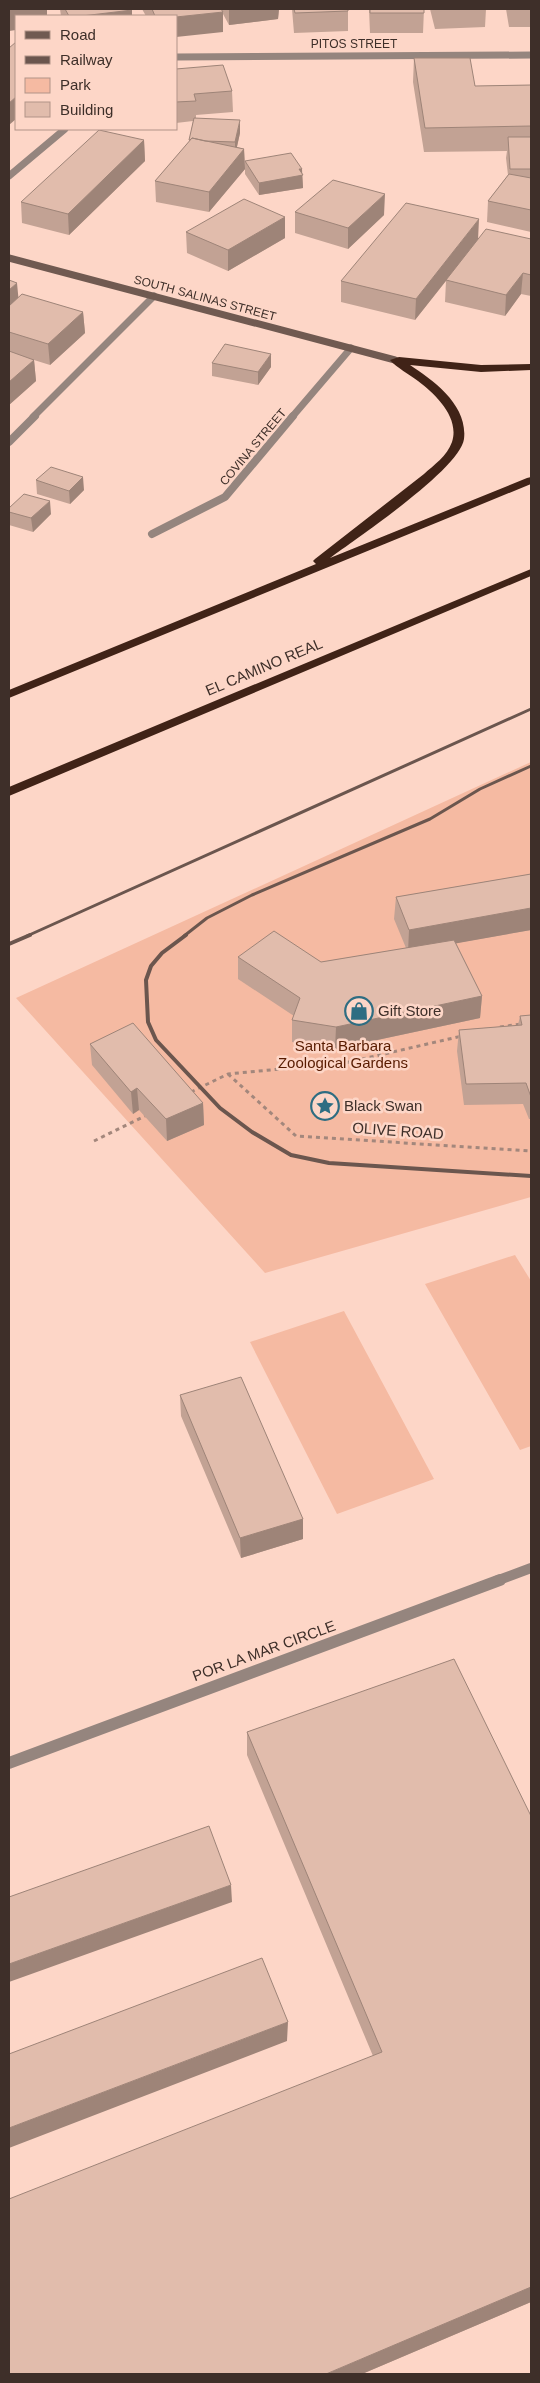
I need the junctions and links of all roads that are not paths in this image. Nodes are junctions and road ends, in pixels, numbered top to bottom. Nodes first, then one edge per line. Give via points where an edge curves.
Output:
1 (531, 55) edge
2 (178, 57) edge
3 (64, 130) edge
4 (9, 176) edge
5 (9, 258) edge
6 (154, 296) junction
7 (351, 348) junction
8 (395, 360) junction
9 (531, 367) edge
10 (9, 442) edge
11 (531, 480) edge
12 (152, 534) dead end
13 (531, 572) edge
14 (304, 573) junction
15 (9, 694) edge
16 (9, 792) edge
17 (531, 1568) edge
18 (9, 1763) edge

1 - 2 street, PITOS STREET
3 - 4 street
5 - 6 main road, SOUTH SALINAS STREET
6 - 7 main road, SOUTH SALINAS STREET
6 - 10 street
7 - 8 main road, SOUTH SALINAS STREET
7 - 12 street, COVINA STREET via 225,497
8 - 9 highway via 461,368 502,370
8 - 14 highway via 432,385 442,396 456,419 458,439 444,463
11 - 14 highway
13 - 16 highway, EL CAMINO REAL
14 - 15 highway
17 - 18 street, POR LA MAR CIRCLE

